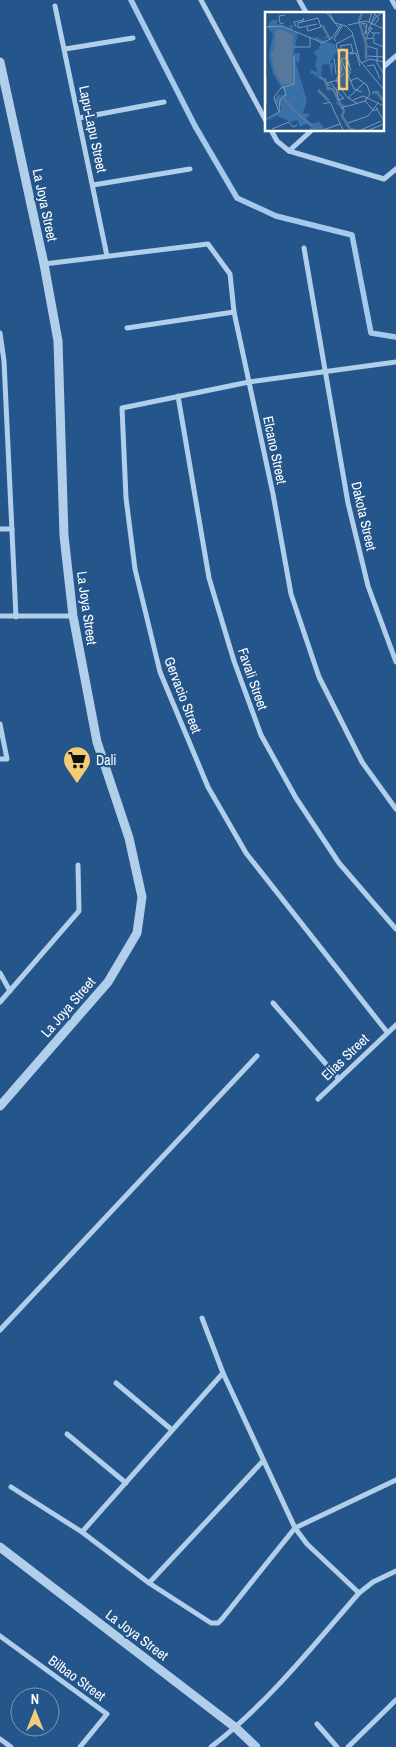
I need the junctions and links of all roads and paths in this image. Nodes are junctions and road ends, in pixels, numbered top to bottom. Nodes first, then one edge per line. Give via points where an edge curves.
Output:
1 (201, 0) edge
2 (299, 0) edge
3 (392, 0) edge
4 (55, 6) dead end
5 (396, 7) edge
6 (306, 12) edge
7 (133, 38) dead end
8 (64, 49) junction
9 (396, 56) edge
10 (0, 62) edge
11 (384, 66) edge
12 (164, 102) dead end
13 (79, 118) junction
14 (265, 119) edge
15 (272, 131) edge
16 (311, 131) edge
17 (289, 151) junction
18 (190, 169) dead end
19 (396, 169) edge
20 (93, 185) junction
21 (304, 248) dead end
22 (107, 256) junction
23 (44, 264) junction
24 (234, 312) junction
25 (127, 328) dead end
26 (0, 333) edge
27 (2, 361) edge
28 (396, 362) edge
29 (325, 372) junction
30 (249, 382) junction
31 (178, 396) junction
32 (0, 529) edge
33 (12, 529) junction
34 (0, 616) edge
35 (73, 616) junction
36 (16, 617) junction
37 (396, 662) edge
38 (0, 724) edge
39 (0, 759) edge
40 (396, 809) edge
41 (78, 865) dead end
42 (396, 929) edge
43 (0, 972) edge
44 (10, 991) junction
45 (0, 1002) edge
46 (273, 1003) dead end
47 (396, 1025) edge
48 (387, 1032) junction
49 (257, 1056) dead end
50 (339, 1078) junction
51 (318, 1098) dead end
52 (0, 1106) edge
53 (202, 1318) dead end
54 (0, 1330) edge
55 (223, 1373) junction
56 (116, 1382) dead end
57 (172, 1430) junction
58 (67, 1434) dead end
59 (263, 1461) junction
60 (396, 1480) edge
61 (126, 1483) junction
62 (11, 1487) dead end
63 (295, 1528) junction
64 (82, 1532) junction
65 (0, 1546) edge
66 (396, 1571) edge
67 (149, 1583) junction
68 (359, 1593) junction
69 (0, 1636) edge
70 (396, 1700) edge
71 (317, 1724) dead end
72 (236, 1728) junction
73 (0, 1739) edge
74 (11, 1747) edge
75 (80, 1747) edge
76 (211, 1747) edge
77 (256, 1747) edge
78 (338, 1747) edge
79 (348, 1747) edge

1 - 14 street
2 - 6 street
3 - 5 street
4 - 8 street, Lapu-Lapu Street
7 - 8 street
8 - 13 street, Lapu-Lapu Street
9 - 11 street
10 - 23 street, La Joya Street
12 - 13 street
13 - 20 street, Lapu-Lapu Street
15 - 17 street
16 - 17 street
17 - 19 street via 384,179
18 - 20 street
20 - 22 street, Lapu-Lapu Street
21 - 29 street, Dakota Street
22 - 23 street, Elcano Street
22 - 24 street, Elcano Street via 208,244 230,274
23 - 35 street, La Joya Street via 58,341 64,536
24 - 25 street
24 - 30 street, Elcano Street
26 - 27 street
27 - 33 street
28 - 29 street, Gervacio Street
29 - 30 street, Gervacio Street
29 - 37 street, Dakota Street via 348,504 368,586
30 - 31 street, Gervacio Street
30 - 40 street, Elcano Street via 291,594 319,677 362,762
31 - 42 street, Favali Street via 209,578 261,735 338,863
31 - 48 street, Gervacio Street via 122,408 126,498 135,569 160,672 208,787 246,853
32 - 33 street
33 - 36 street
34 - 36 street
35 - 36 street
35 - 52 street, La Joya Street via 97,742 137,868 142,896 137,933 108,982
38 - 39 street via 7,759
41 - 44 street via 79,911
43 - 44 street
44 - 45 street
46 - 50 street
47 - 48 street, Elias Street
48 - 50 street, Elias Street
49 - 54 street
50 - 51 street, Elias Street
53 - 55 street
55 - 57 street
55 - 59 street
56 - 57 street
57 - 61 street
58 - 61 street
59 - 63 street
59 - 67 street
60 - 63 street
61 - 64 street
62 - 64 street
63 - 67 street via 218,1623 211,1623
63 - 68 street via 307,1544
64 - 67 street
65 - 72 street, La Joya Street
66 - 68 street
68 - 72 street
69 - 75 street, Bilbao Street via 107,1714
70 - 79 street
71 - 78 street
72 - 76 street
72 - 77 street, La Joya Street
73 - 74 street

